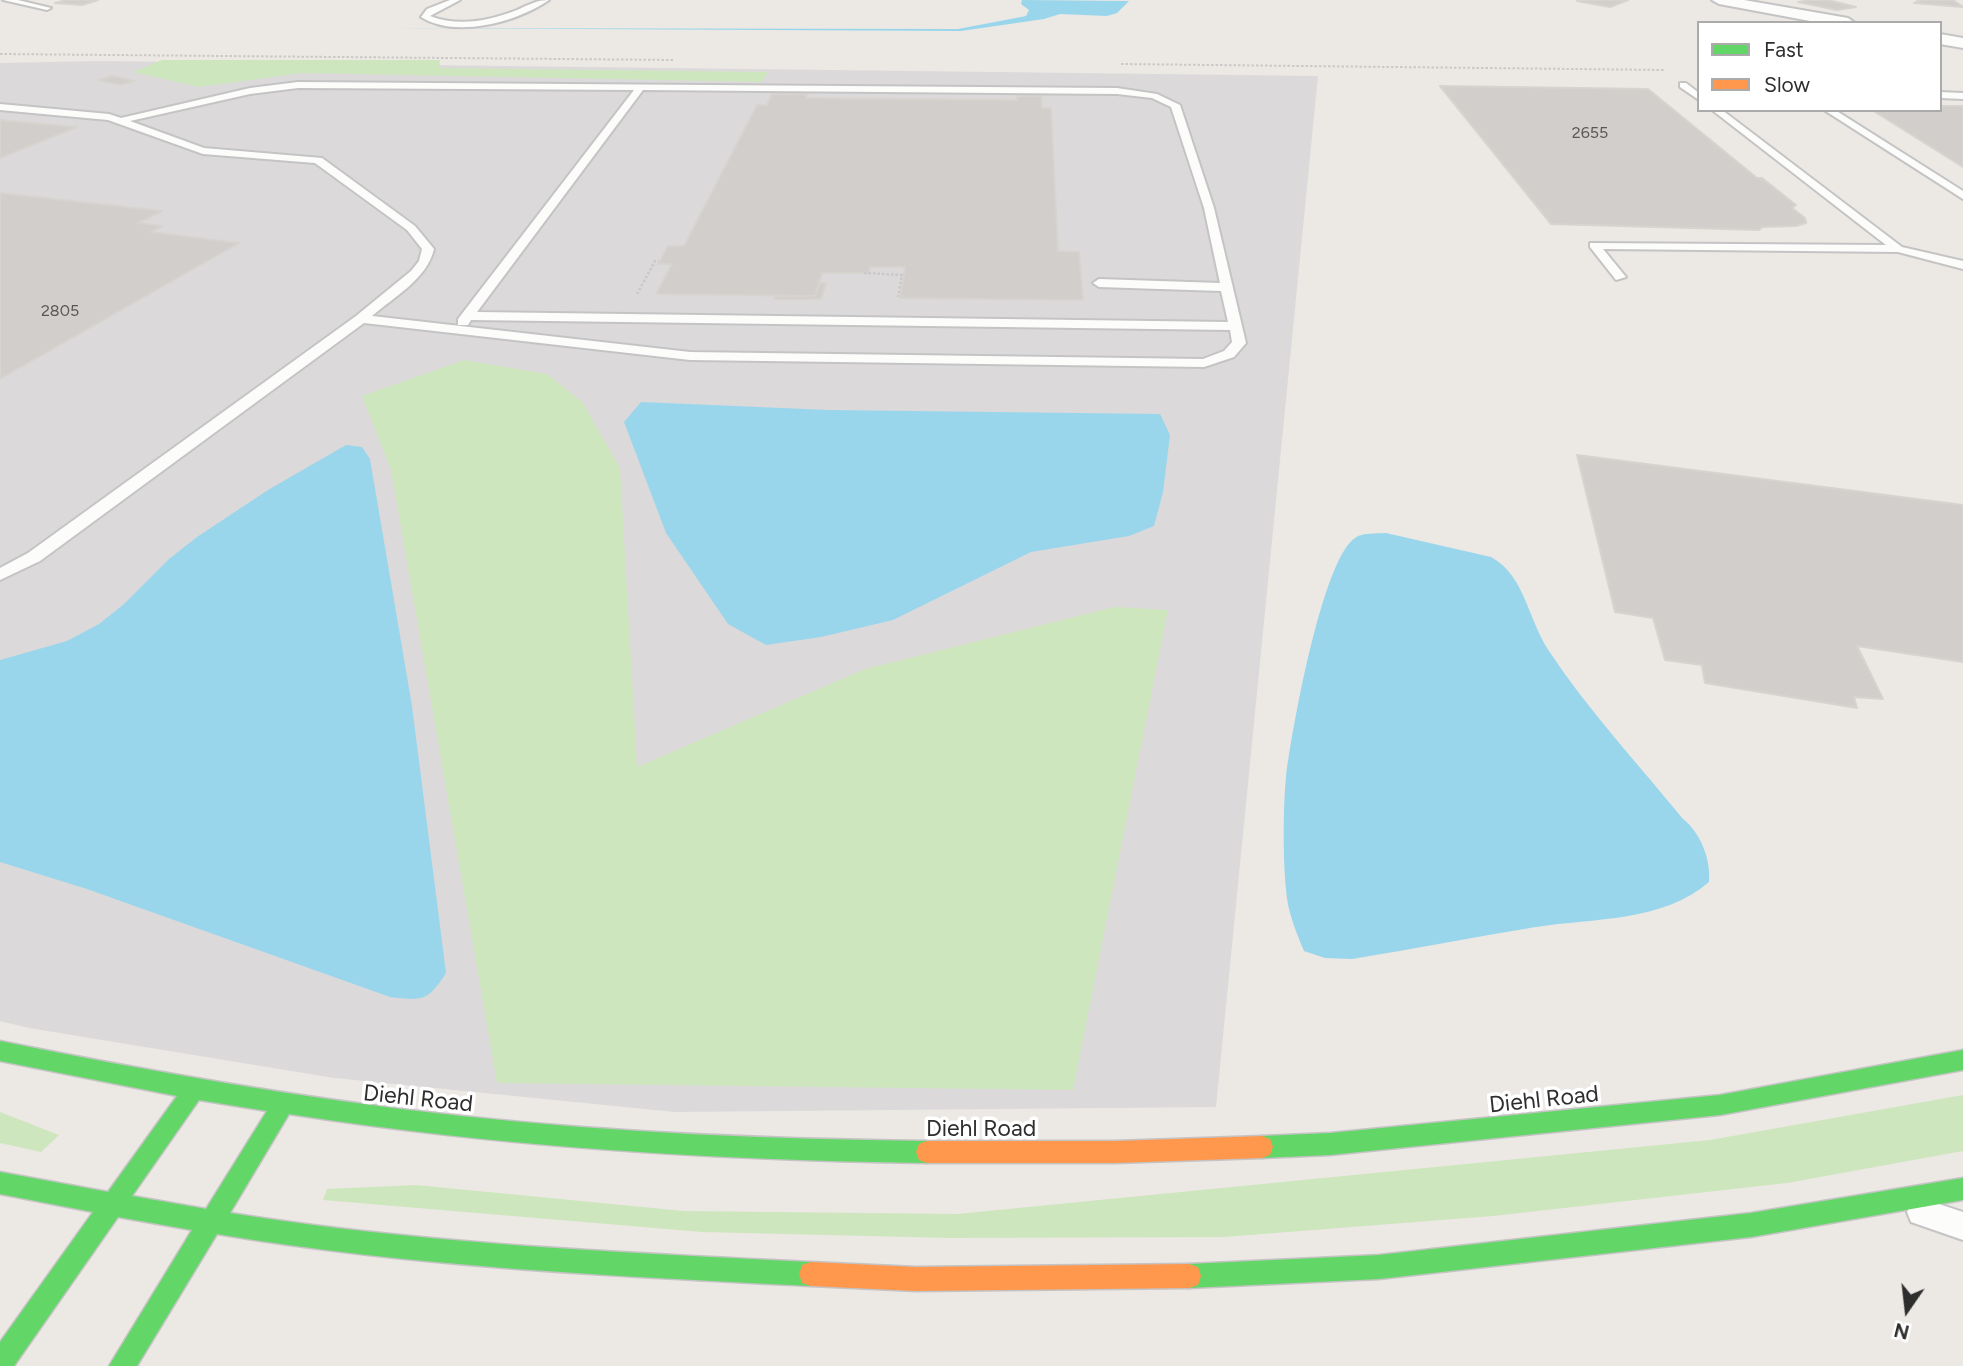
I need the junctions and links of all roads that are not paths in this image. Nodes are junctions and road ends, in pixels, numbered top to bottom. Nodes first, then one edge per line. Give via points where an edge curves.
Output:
1 (7, 0) edge
2 (56, 0) edge
3 (456, 0) edge
4 (545, 0) edge
5 (1728, 1) edge
6 (35, 6) junction
7 (24, 16) dead end
8 (1837, 21) edge
9 (1942, 39) edge
10 (1963, 43) edge
11 (1683, 85) dead end
12 (640, 88) junction
13 (1942, 95) edge
14 (1697, 96) edge
15 (1963, 96) edge
16 (0, 107) edge
17 (1719, 112) edge
18 (1831, 112) edge
19 (120, 121) junction
20 (1963, 196) edge
21 (1898, 249) junction
22 (1963, 265) edge
23 (1620, 277) dead end
24 (1099, 283) dead end
25 (1226, 287) junction
26 (468, 316) junction
27 (361, 319) junction
28 (1235, 326) junction
29 (459, 328) junction
30 (0, 575) edge
31 (0, 1051) edge
32 (1963, 1060) edge
33 (195, 1088) junction
34 (284, 1103) junction
35 (0, 1183) edge
36 (1963, 1189) edge
37 (1894, 1203) junction
38 (114, 1204) junction
39 (211, 1222) junction
40 (1963, 1226) edge
41 (0, 1364) edge
42 (122, 1366) edge

1 - 6 lane
2 - 6 lane
3 - 4 lane via 425,17 462,24 496,20
5 - 8 street
6 - 7 lane via 47,8
9 - 10 street
11 - 14 lane
12 - 19 lane via 298,85 250,91
12 - 25 lane via 1116,92 1164,99 1175,106 1209,208
12 - 26 lane
13 - 15 lane
16 - 19 lane
17 - 21 lane
18 - 20 lane
19 - 27 lane via 203,151 318,160 411,228 428,249 425,261 406,283
21 - 22 lane
21 - 23 lane via 1594,245
24 - 25 lane
25 - 28 lane
26 - 28 lane
26 - 29 lane
27 - 29 lane
27 - 30 lane via 45,549
28 - 29 lane via 1239,343 1234,349 1204,363 690,356
31 - 33 main road, Diehl Road
32 - 34 main road, Diehl Road via 1720,1105 1329,1144 1115,1152 840,1152 606,1142 360,1116
33 - 34 main road, Diehl Road
33 - 38 main road
34 - 39 main road
35 - 38 main road
36 - 37 main road
37 - 39 main road via 1751,1225 1379,1267 1163,1278 916,1279 600,1263 384,1246
37 - 40 lane
38 - 39 main road
38 - 41 main road
39 - 42 main road

